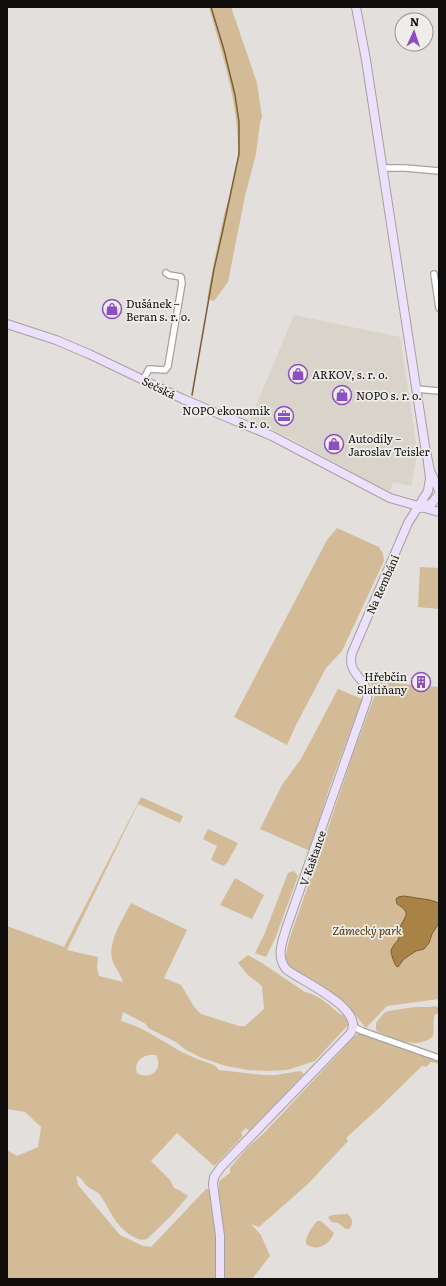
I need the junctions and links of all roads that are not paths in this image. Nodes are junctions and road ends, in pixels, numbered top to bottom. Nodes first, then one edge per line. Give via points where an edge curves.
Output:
1 (356, 7) edge
2 (382, 168) junction
3 (439, 171) edge
4 (166, 273) dead end
5 (434, 274) dead end
6 (439, 308) edge
7 (7, 324) edge
8 (143, 380) junction
9 (416, 390) junction
10 (439, 391) edge
11 (428, 464) junction
12 (439, 492) edge
13 (424, 497) junction
14 (419, 507) junction
15 (439, 512) edge
16 (351, 663) joint
17 (354, 1027) junction
18 (439, 1058) edge
19 (220, 1279) edge

1 - 2 street
2 - 3 street
2 - 9 street
4 - 8 street via 181,278 182,283 168,366 165,370 149,369
5 - 6 street
7 - 8 street, Sečská via 68,345
8 - 14 street, Sečská via 281,440 384,496
9 - 10 street
9 - 11 street
11 - 12 street
11 - 13 street via 430,478
12 - 13 street via 430,492
12 - 14 street via 433,502
13 - 14 street
14 - 15 street, Sečská
14 - 16 street, Na Rembáni via 408,523 353,649
16 - 17 street, V Kaštance via 365,686 367,699 286,929 280,956 281,963 288,971 342,1006 353,1020
17 - 18 street
17 - 19 street via 216,1175 213,1184 220,1236

